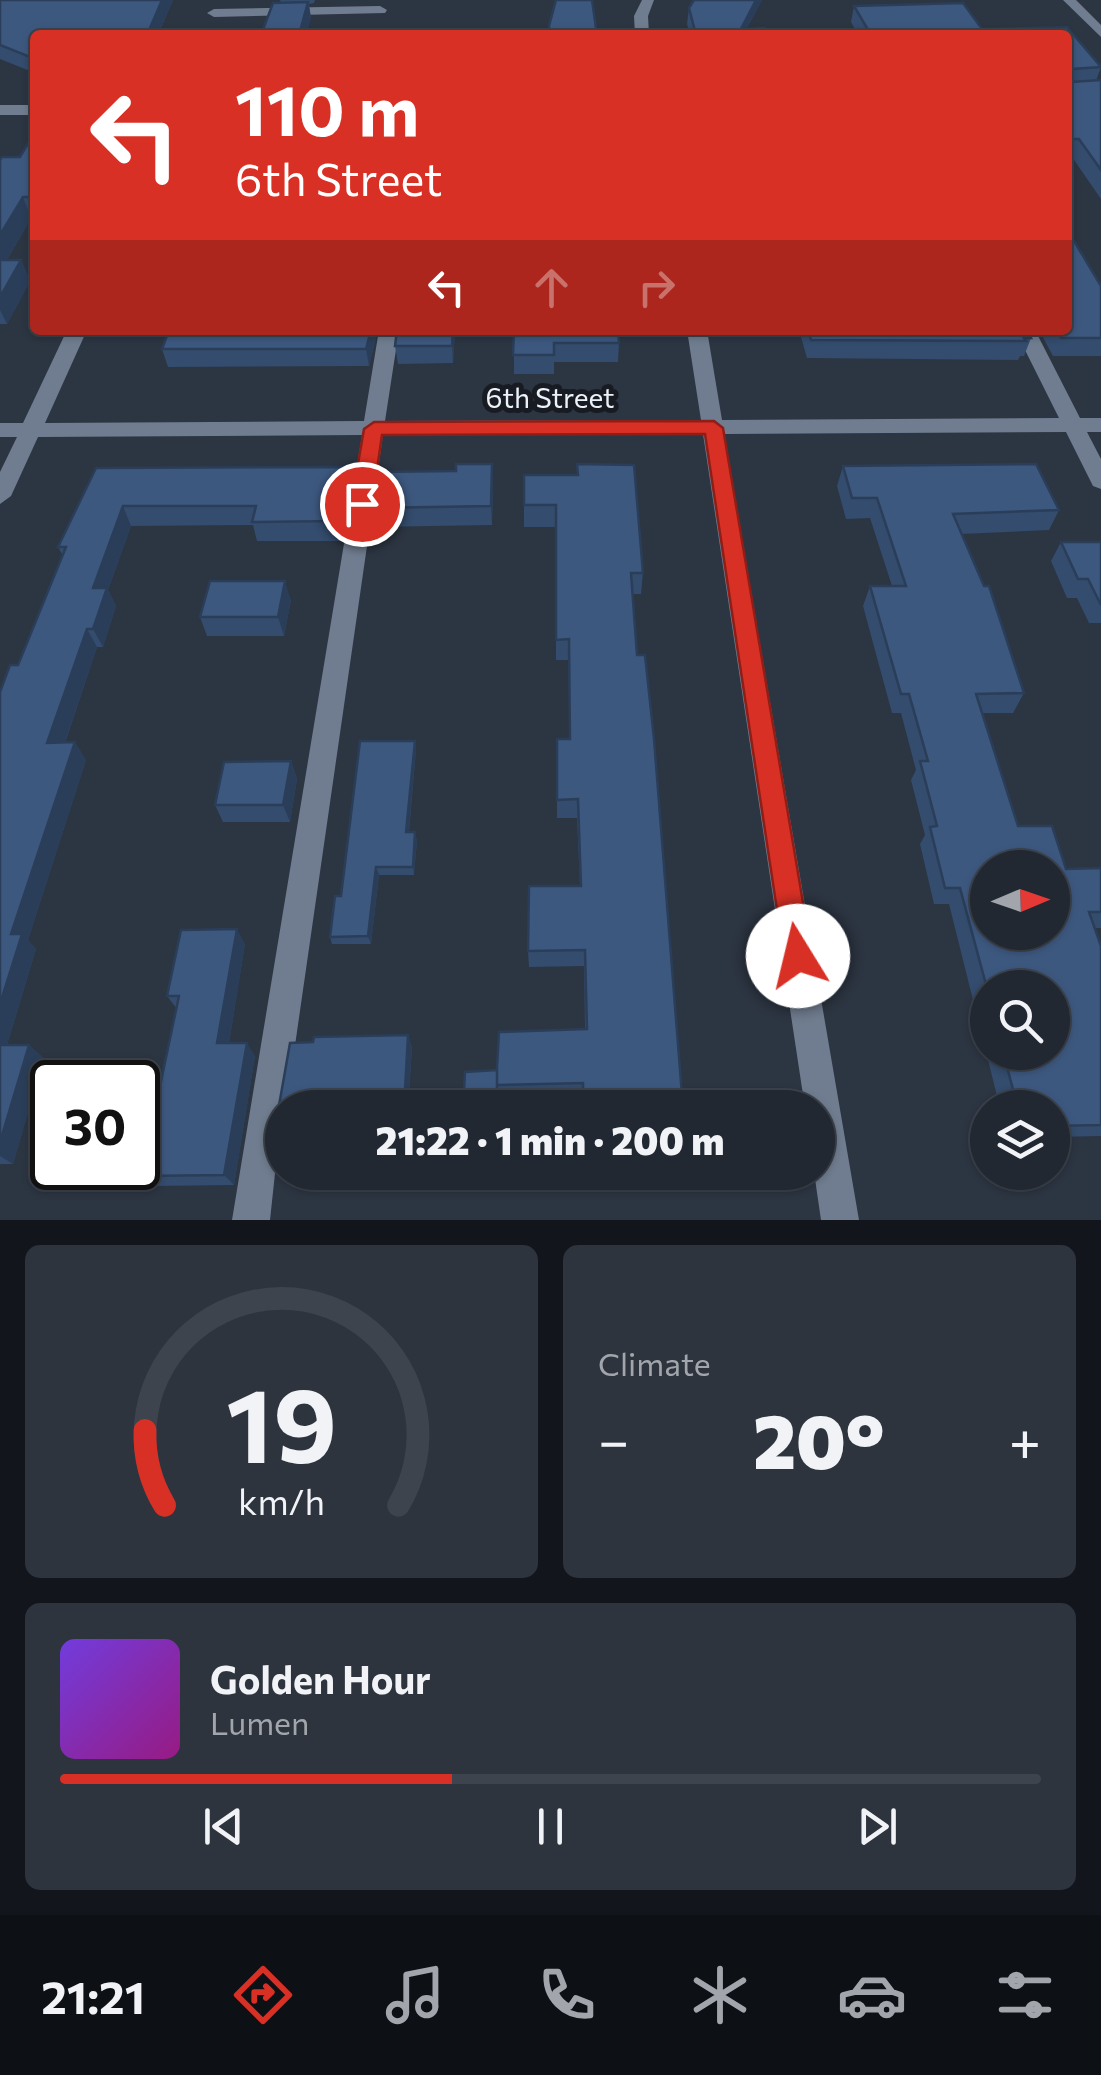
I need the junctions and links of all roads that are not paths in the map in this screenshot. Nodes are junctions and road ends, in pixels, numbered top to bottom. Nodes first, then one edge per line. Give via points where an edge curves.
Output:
1 (648, 0) edge
2 (1069, 0) edge
3 (380, 10) dead end
4 (214, 12) edge
5 (642, 30) edge
6 (1101, 33) edge
7 (0, 110) edge
8 (30, 110) edge
9 (75, 335) edge
10 (388, 335) edge
11 (698, 335) edge
12 (1028, 335) edge
13 (1073, 425) junction
14 (1101, 425) edge
15 (714, 428) junction
16 (374, 429) junction
17 (0, 430) edge
18 (31, 430) junction
19 (1101, 481) edge
20 (0, 496) edge
21 (251, 1220) edge
22 (840, 1220) edge

1 - 5 street
2 - 6 street
3 - 4 street
7 - 8 street
9 - 18 street
10 - 16 street
11 - 15 street
12 - 13 street
13 - 14 street, 6th Street
13 - 15 street, 6th Street
13 - 19 street
15 - 16 street, 6th Street
15 - 22 street
16 - 18 street, 6th Street
16 - 21 street
17 - 18 street, 6th Street
18 - 20 street

